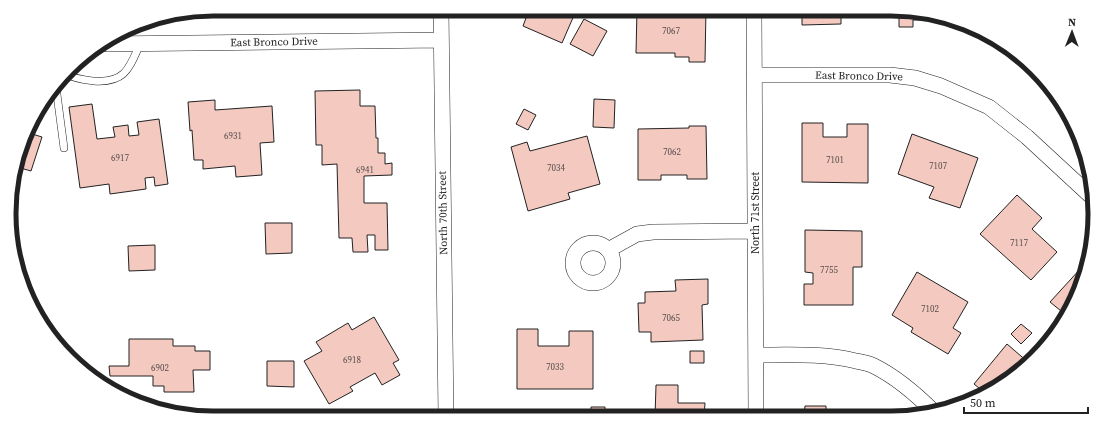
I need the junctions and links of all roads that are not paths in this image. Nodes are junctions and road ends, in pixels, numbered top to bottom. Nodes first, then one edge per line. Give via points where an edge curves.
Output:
1 (441, 16) edge
2 (754, 16) edge
3 (442, 40) junction
4 (140, 43) junction
5 (112, 44) edge
6 (754, 75) junction
7 (72, 76) edge
8 (57, 93) edge
9 (64, 148) dead end
10 (1087, 192) edge
11 (755, 231) junction
12 (608, 250) dead end
13 (756, 355) junction
14 (929, 407) edge
15 (446, 411) edge
16 (756, 411) edge

1 - 3 street, North 70th Street
2 - 6 street, North 71st Street
3 - 4 street, East Bronco Drive
3 - 15 street, North 70th Street
4 - 5 street, East Bronco Drive
4 - 7 lane via 131,64 115,79 90,80
6 - 10 street, East Bronco Drive via 890,75 916,78 941,86 989,107 1027,137
6 - 11 street, North 71st Street
8 - 9 lane
11 - 12 street via 637,234
11 - 13 street, North 71st Street
13 - 14 street via 822,355 872,365 897,380
13 - 16 street, North 71st Street

